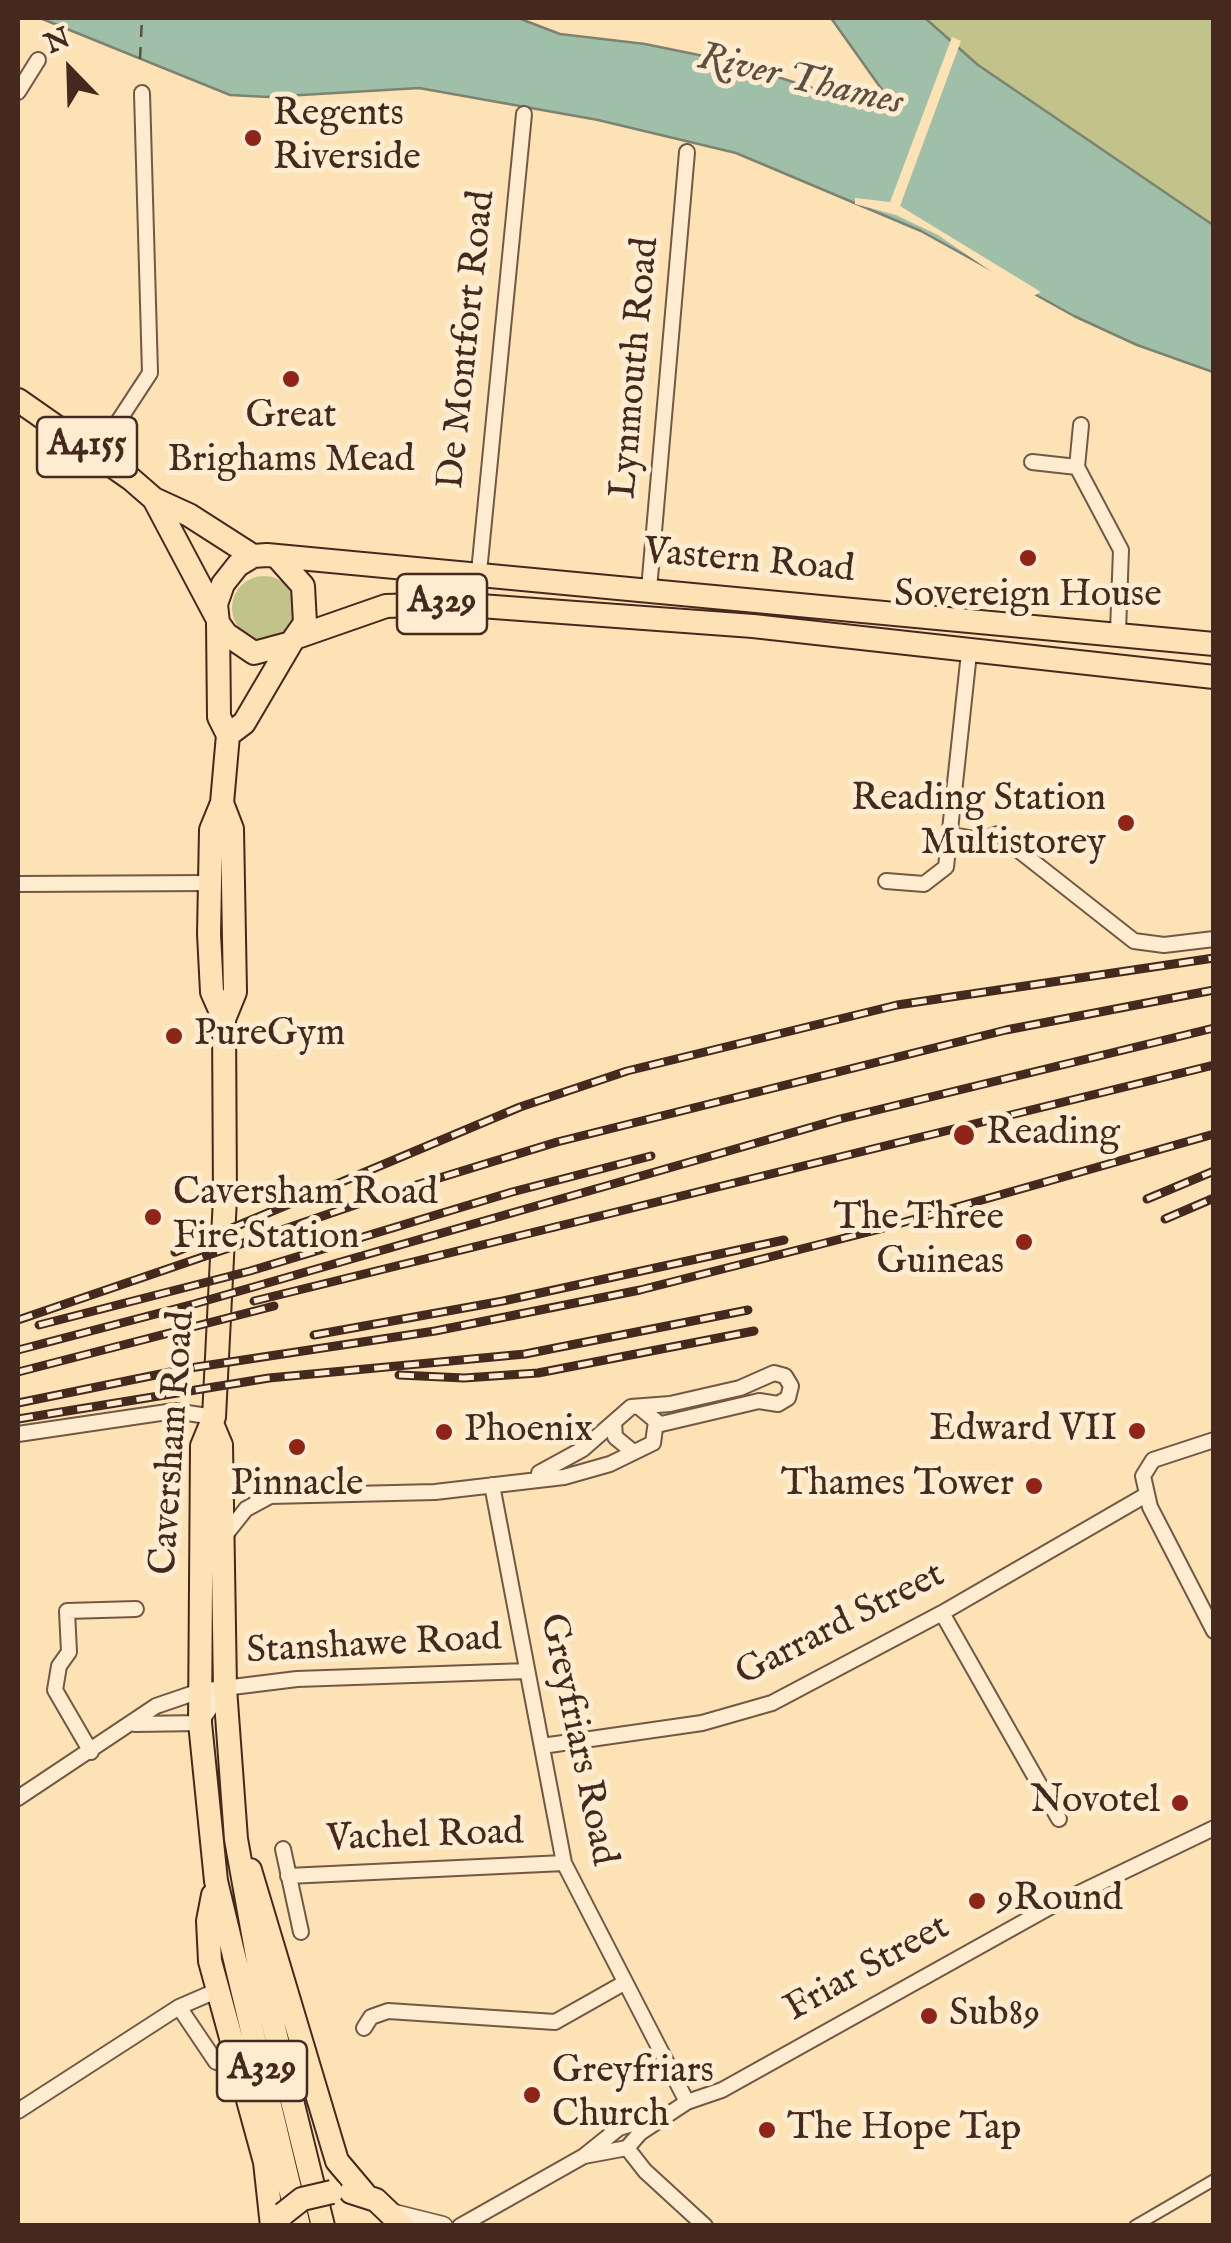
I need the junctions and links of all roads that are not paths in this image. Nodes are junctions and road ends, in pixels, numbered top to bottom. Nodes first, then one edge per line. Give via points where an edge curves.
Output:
1 (38, 60) dead end
2 (18, 92) edge
3 (142, 93) dead end
4 (524, 114) dead end
5 (687, 152) dead end
6 (18, 400) edge
7 (1082, 425) dead end
8 (96, 454) junction
9 (1032, 462) dead end
10 (1077, 467) junction
11 (154, 499) junction
12 (254, 556) junction
13 (278, 558) junction
14 (478, 572) junction
15 (649, 589) junction
16 (217, 619) junction
17 (1118, 631) junction
18 (295, 640) junction
19 (1214, 644) edge
20 (969, 653) junction
21 (1214, 677) edge
22 (228, 734) junction
23 (222, 803) junction
24 (952, 835) junction
25 (886, 881) dead end
26 (210, 883) junction
27 (18, 884) edge
28 (1214, 938) edge
29 (224, 1020) junction
30 (639, 1407) junction
31 (213, 1421) junction
32 (614, 1422) junction
33 (657, 1425) junction
34 (18, 1434) edge
35 (1214, 1440) edge
36 (632, 1452) junction
37 (222, 1468) junction
38 (529, 1478) junction
39 (492, 1484) junction
40 (1146, 1495) junction
41 (270, 1496) junction
42 (224, 1538) junction
43 (136, 1609) dead end
44 (942, 1613) junction
45 (1214, 1632) edge
46 (527, 1671) junction
47 (224, 1679) junction
48 (200, 1691) junction
49 (200, 1723) junction
50 (134, 1724) junction
51 (542, 1746) junction
52 (92, 1752) junction
53 (18, 1798) edge
54 (1058, 1819) dead end
55 (1214, 1828) edge
56 (236, 1839) junction
57 (283, 1849) dead end
58 (564, 1863) junction
59 (288, 1876) junction
60 (216, 1882) junction
61 (300, 1932) dead end
62 (624, 1983) junction
63 (216, 1991) junction
64 (179, 2007) junction
65 (364, 2028) dead end
66 (216, 2062) dead end
67 (686, 2102) junction
68 (18, 2111) edge
69 (663, 2116) junction
70 (626, 2148) junction
71 (584, 2156) junction
72 (1214, 2180) edge
73 (364, 2194) junction
74 (399, 2220) edge
75 (282, 2223) edge
76 (323, 2226) edge
77 (443, 2226) edge
78 (460, 2226) edge
79 (705, 2226) edge
80 (1135, 2226) edge

1 - 2 street
3 - 8 street via 150,373
4 - 14 street, De Montfort Road
5 - 15 street, Lynmouth Road
6 - 8 main road, Caversham Road / A4155
7 - 10 street
8 - 11 main road, Caversham Road / A4155
9 - 10 street
10 - 17 street via 1121,550
11 - 12 main road, Caversham Road / A4155
11 - 16 main road, Caversham Road / A4155
12 - 13 main road
12 - 16 main road via 223,584
13 - 14 main road, Vastern Road / A329
13 - 18 main road via 295,573 306,599 306,623
14 - 15 main road, Vastern Road / A329
15 - 17 main road, Vastern Road / A329
16 - 18 main road via 236,644 254,653
16 - 22 main road, Caversham Road / A329 via 220,717
17 - 19 main road, Vastern Road / A329
18 - 20 main road, Vastern Road / A329 via 373,609 453,604 700,621
18 - 22 main road via 244,723
20 - 21 main road, Vastern Road / A329
20 - 24 street
22 - 23 main road, Caversham Road / A329
23 - 26 main road, Caversham Road / A329 via 211,830
23 - 29 main road, Caversham Road / A329 via 232,829 235,992
24 - 25 street via 946,867 931,882
24 - 28 street via 980,840 998,834 1134,941 1164,945
26 - 27 street
26 - 29 main road, Caversham Road / A329 via 212,992
29 - 31 main road, Caversham Road / A329 via 225,1198
30 - 32 street via 624,1410
30 - 33 street
30 - 33 street via 740,1388 774,1373 792,1386 778,1404 759,1401
31 - 34 street via 174,1411
31 - 37 main road, A329
31 - 48 main road, Caversham Road / A329 via 202,1446
32 - 36 street via 614,1438
32 - 38 street via 559,1465
33 - 36 street via 653,1443
35 - 40 street via 1153,1460 1144,1469
36 - 38 street via 564,1477
37 - 41 street via 241,1485
37 - 42 main road, Caversham Road / A329
38 - 39 street
39 - 41 street
39 - 46 street, Greyfriars Road
40 - 44 street, Garrard Street
40 - 45 street
41 - 42 street via 246,1509
42 - 47 main road, Caversham Road / A329
43 - 52 street via 67,1611 70,1652 59,1666 55,1690
44 - 51 street, Garrard Street via 744,1714
44 - 54 street
46 - 47 street, Stanshawe Road
46 - 51 street, Greyfriars Road
47 - 48 street, Stanshawe Road
47 - 49 street
47 - 56 main road, A329
48 - 49 main road, A329
48 - 50 street, Stanshawe Road via 156,1706
49 - 50 street
49 - 60 main road, A329
50 - 52 street, Stanshawe Road
51 - 58 street, Greyfriars Road
52 - 53 street, Stanshawe Road
55 - 67 street, Friar Street via 1052,1906 722,2090
56 - 73 main road via 261,1896 337,2161
56 - 76 main road, A329 via 259,1967
57 - 59 street, Vachel Road
58 - 59 street, Vachel Road
58 - 62 street, Greyfriars Road
59 - 61 street, Vachel Road
60 - 63 main road via 208,1921
60 - 75 main road, A329
62 - 65 street via 555,2022 388,2011
62 - 67 street, Greyfriars Road
63 - 64 street
63 - 75 main road
64 - 66 street
64 - 68 street
67 - 69 street, Friar Street
69 - 70 street, Friar Street
69 - 71 street, Friar Street via 619,2128
70 - 71 street, Friar Street
70 - 79 street
71 - 78 street, Friar Street
72 - 80 street
73 - 74 main road
73 - 75 main road, bridge via 302,2199
74 - 77 street

